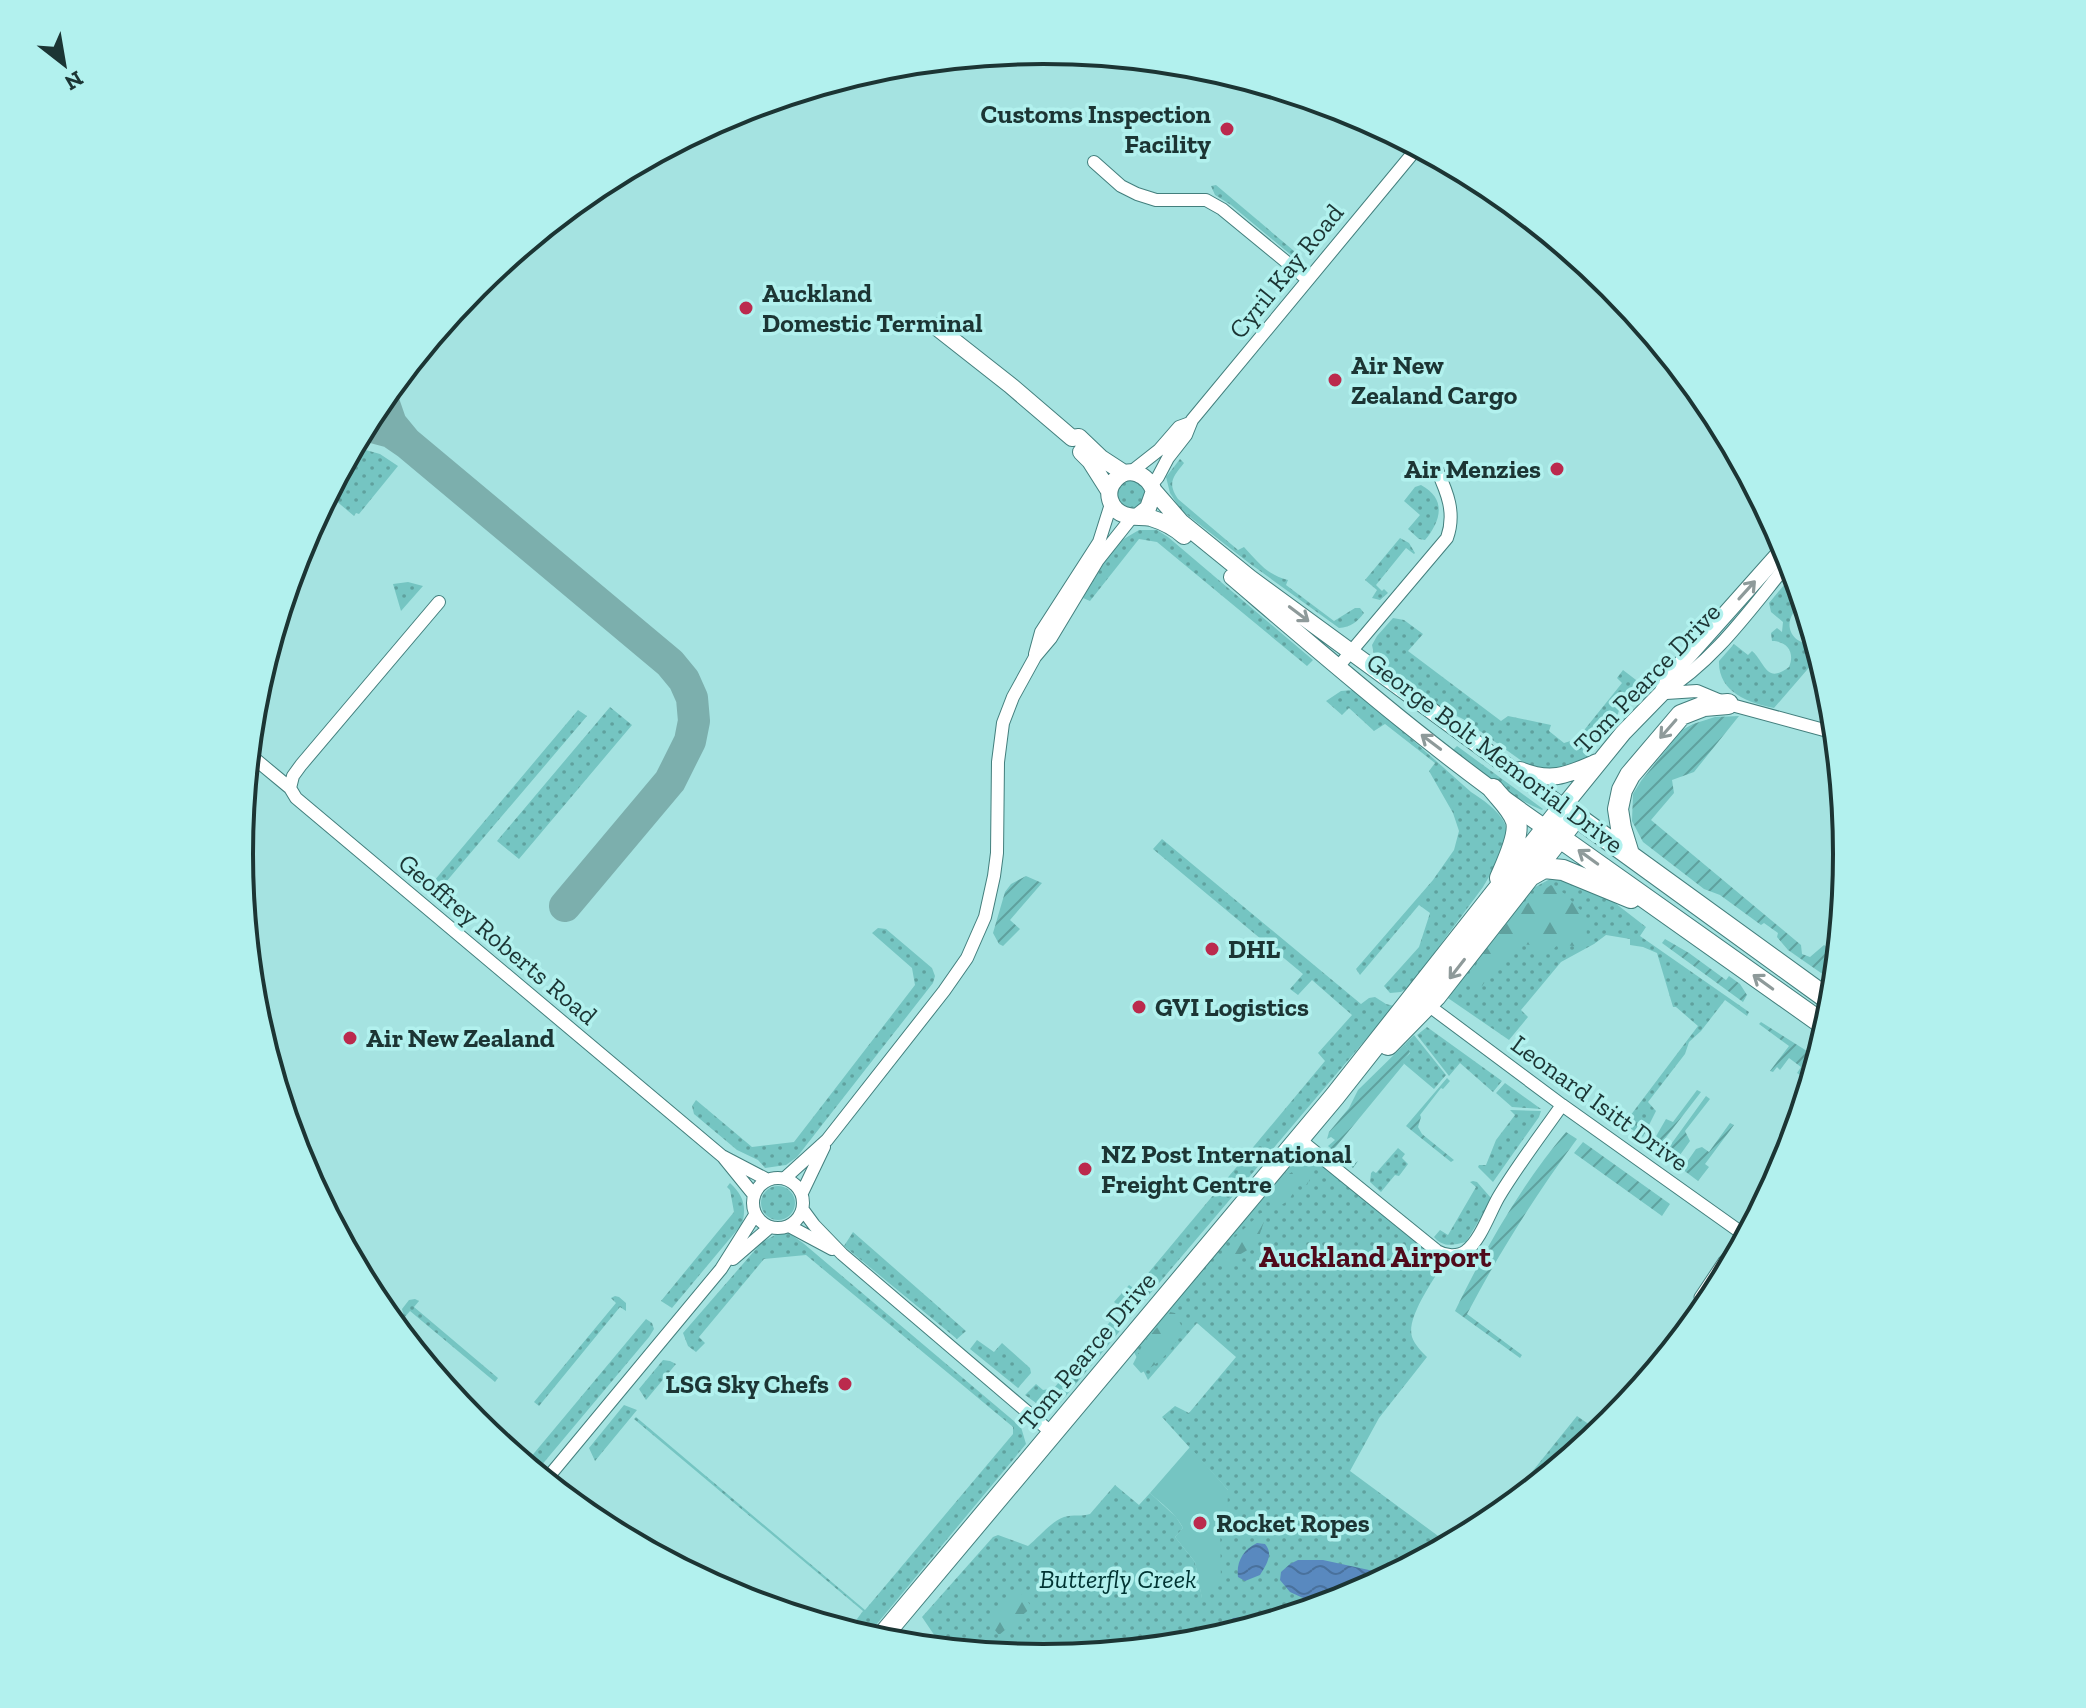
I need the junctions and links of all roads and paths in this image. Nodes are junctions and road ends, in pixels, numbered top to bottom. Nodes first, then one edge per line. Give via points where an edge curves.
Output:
1 (1411, 155) edge
2 (1094, 162) dead end
3 (1307, 279) junction
4 (935, 326) dead end
5 (1190, 423) junction
6 (1072, 438) junction
7 (1437, 470) dead end
8 (1128, 473) junction
9 (1153, 488) junction
10 (1110, 498) junction
11 (1136, 516) junction
12 (1775, 558) edge
13 (1781, 572) edge
14 (439, 602) dead end
15 (1351, 652) junction
16 (1035, 657) junction
17 (1338, 667) junction
18 (1662, 693) junction
19 (1728, 704) junction
20 (1823, 730) edge
21 (1496, 760) junction
22 (1601, 760) junction
23 (259, 762) edge
24 (290, 788) junction
25 (1493, 789) junction
26 (1570, 812) junction
27 (1554, 833) junction
28 (1629, 854) junction
29 (1530, 876) junction
30 (1490, 899) junction
31 (1661, 910) junction
32 (1820, 993) edge
33 (1428, 1005) junction
34 (1815, 1019) edge
35 (1335, 1096) junction
36 (1562, 1105) junction
37 (1299, 1139) junction
38 (827, 1140) junction
39 (722, 1156) junction
40 (785, 1178) junction
41 (768, 1180) junction
42 (802, 1193) junction
43 (754, 1195) junction
44 (803, 1210) junction
45 (755, 1215) junction
46 (789, 1226) junction
47 (770, 1227) junction
48 (1737, 1231) edge
49 (842, 1254) junction
50 (721, 1269) junction
51 (1052, 1433) junction
52 (552, 1473) edge
53 (888, 1629) edge

1 - 3 street, Cyril Kay Road
2 - 3 street via 1137,194 1156,200 1206,200
3 - 5 street, Cyril Kay Road
4 - 6 street
5 - 8 street, Cyril Kay Road
5 - 9 street, Cyril Kay Road
6 - 8 street via 1079,437
6 - 10 street
7 - 15 street via 1452,513 1447,538
8 - 9 street via 1144,476
8 - 10 street via 1114,480
9 - 11 street via 1148,508
9 -> 15 street, George Bolt Memorial Drive via 1181,522 1223,557
10 - 11 street via 1121,513
10 - 16 street via 1099,542 1041,632
11 - 16 street via 1103,553
11 - 17 street, George Bolt Memorial Drive via 1178,531
18 -> 12 street via 1672,674
13 - 18 street, Tom Pearce Drive via 1709,658
14 - 24 street via 301,765
15 - 17 street
15 - 21 street, George Bolt Memorial Drive
16 - 38 street via 1003,723 996,864 985,917 967,958 944,991
25 -> 17 street, George Bolt Memorial Drive
18 - 19 street via 1697,691
18 - 22 street, Tom Pearce Drive
19 - 20 street
19 -> 28 main road via 1681,715 1630,775 1618,809
21 - 22 street via 1548,777
21 - 26 street, George Bolt Memorial Drive
22 - 26 street, Tom Pearce Drive
23 - 24 street, Geoffrey Roberts Road
24 - 39 street, Geoffrey Roberts Road
25 - 27 street, George Bolt Memorial Drive
25 - 30 main road via 1517,827
26 - 27 main road, Tom Pearce Drive
26 - 28 main road, George Bolt Memorial Drive
27 - 29 main road, Tom Pearce Drive
27 - 30 main road, Tom Pearce Drive
31 -> 27 main road, George Bolt Memorial Drive
28 - 32 main road, George Bolt Memorial Drive
29 - 31 main road via 1544,868 1563,870
29 -> 33 main road, Tom Pearce Drive
30 - 35 main road, Tom Pearce Drive
34 -> 31 main road, George Bolt Memorial Drive
33 - 35 main road, Tom Pearce Drive
33 - 36 street, Leonard Isitt Drive
35 - 37 main road, Tom Pearce Drive
36 - 37 street via 1472,1246 1457,1255 1437,1251
36 - 48 street, Leonard Isitt Drive
37 - 51 main road, Tom Pearce Drive
38 - 40 street
38 - 42 street
39 - 41 street, Geoffrey Roberts Road
39 - 43 street, Geoffrey Roberts Road
40 - 41 street
40 - 42 street
41 - 43 street
42 - 44 street
43 - 45 street
44 - 46 street
44 - 49 street
45 - 47 street
45 - 50 street
46 - 47 street
46 - 49 street
47 - 50 street
49 - 51 street
50 - 52 street
51 - 53 main road, Tom Pearce Drive

